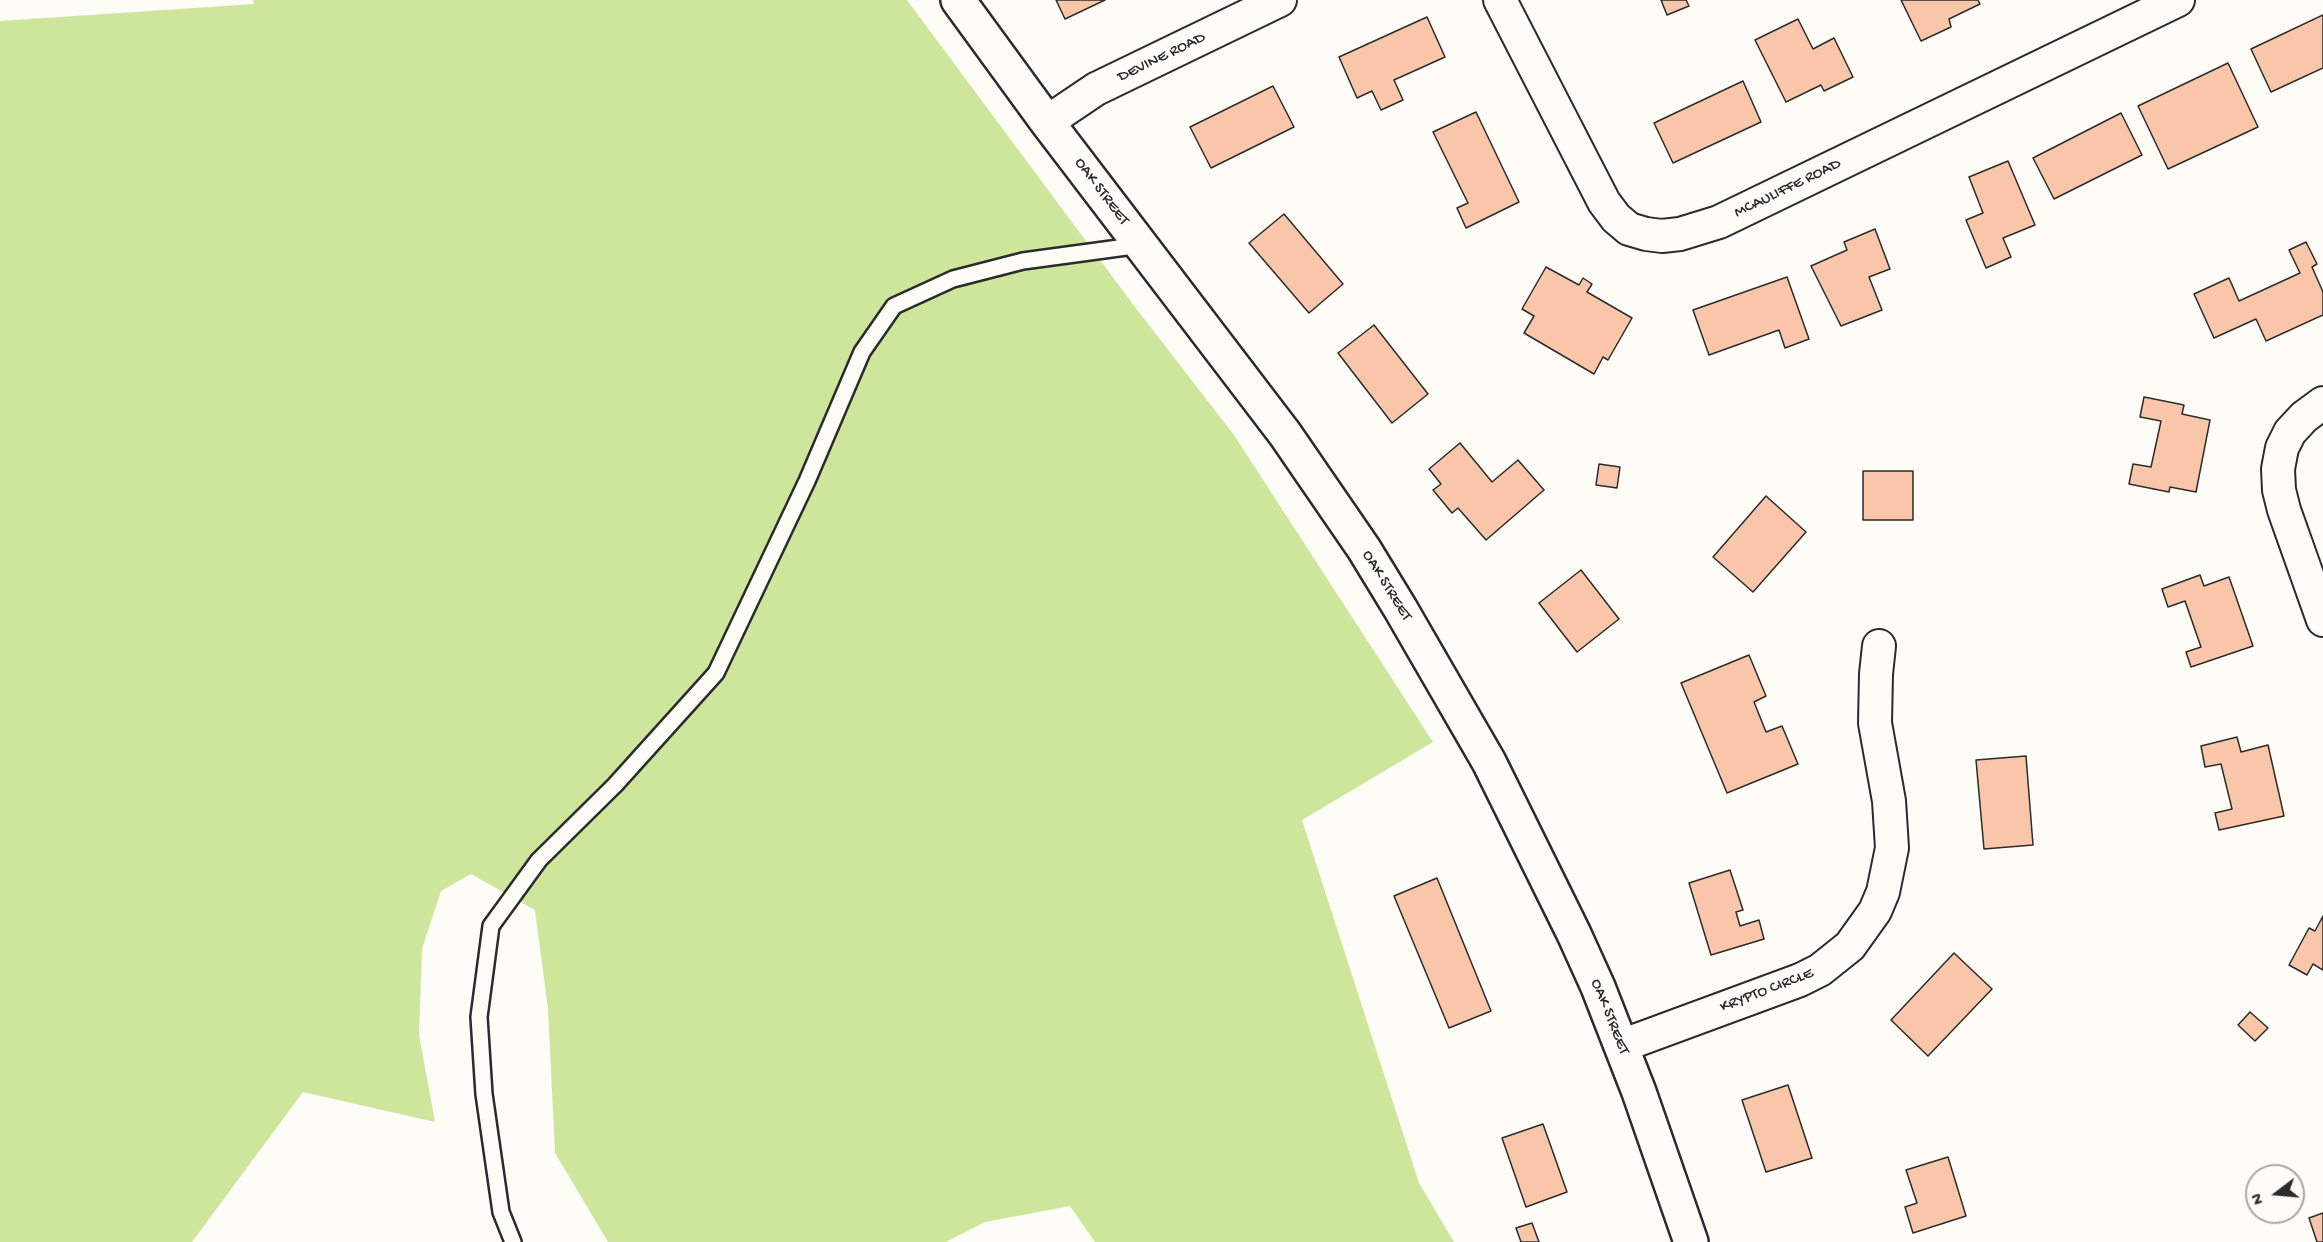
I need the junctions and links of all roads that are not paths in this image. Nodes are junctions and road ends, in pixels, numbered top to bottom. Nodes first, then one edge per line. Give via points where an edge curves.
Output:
1 (958, 0) edge
2 (1280, 0) edge
3 (1500, 0) edge
4 (2178, 0) edge
5 (1047, 122) junction
6 (1141, 245) junction
7 (2323, 403) edge
8 (2323, 620) edge
9 (1880, 646) dead end
10 (1621, 1046) junction
11 (513, 1242) edge
12 (1691, 1242) edge

1 - 5 street, OAK STREET
2 - 5 street, DEVINE ROAD via 1096,89
3 - 4 street, MCAULIFFE ROAD via 1604,202 1629,229 1662,236 1719,222
5 - 6 street, OAK STREET
6 - 10 street, OAK STREET via 1285,434 1400,608 1519,820 1574,934
6 - 11 lane via 1023,261 953,279 894,306 862,352 807,482 716,673 615,785 539,860 491,926 479,1017 484,1094 501,1212
7 - 8 street via 2290,432 2278,469 2284,510
9 - 10 street, KRYPTO CIRCLE via 1875,723 1889,801 1892,849 1875,912 1850,946 1820,970
10 - 12 street, OAK STREET

